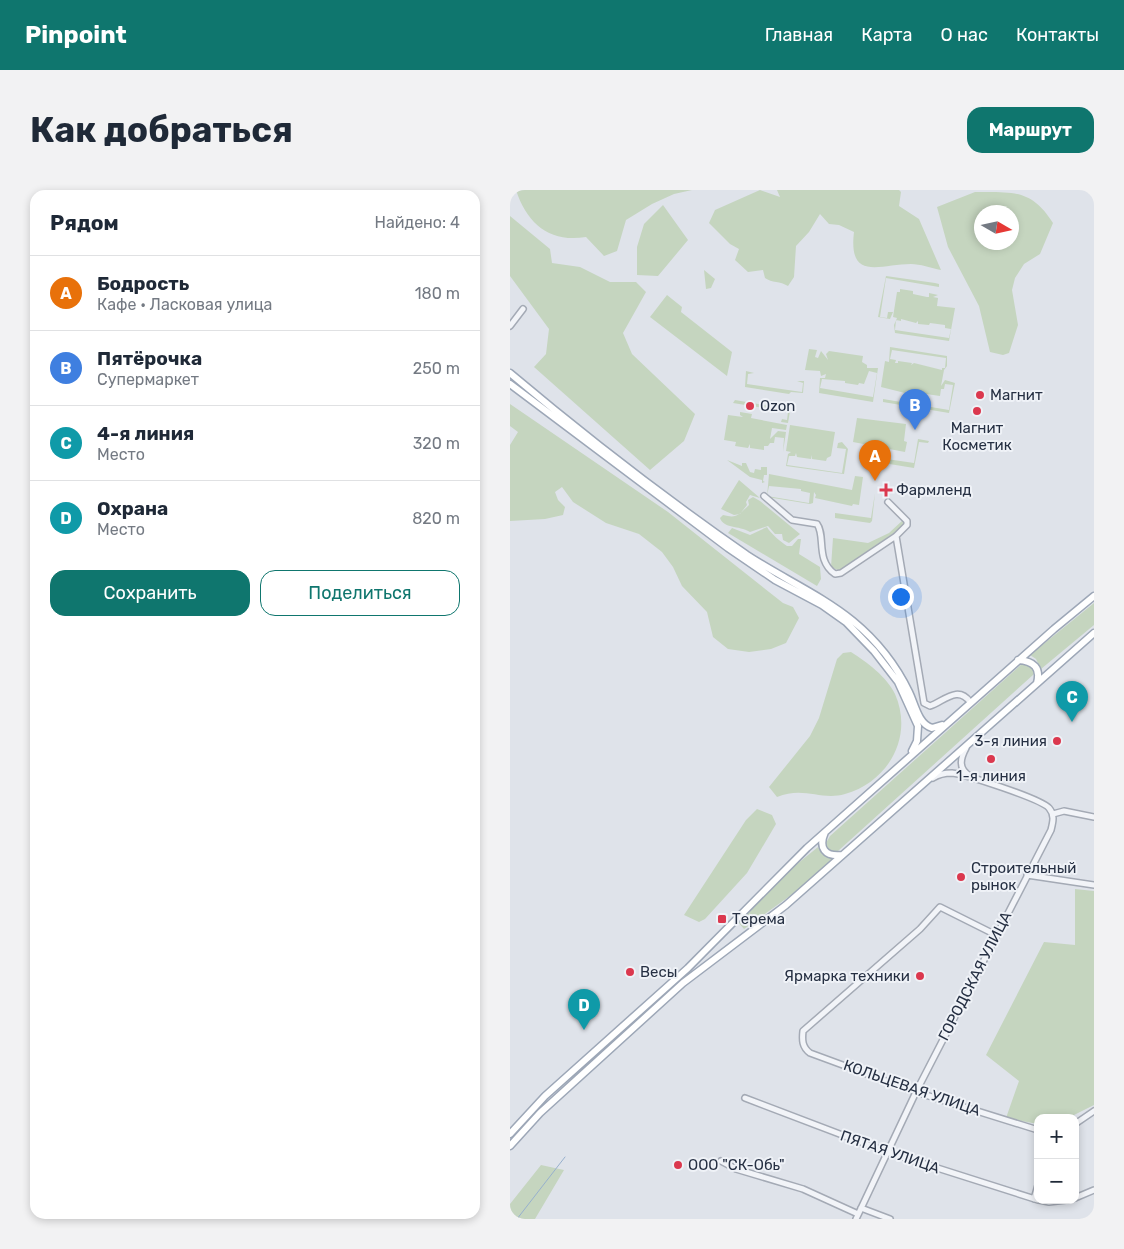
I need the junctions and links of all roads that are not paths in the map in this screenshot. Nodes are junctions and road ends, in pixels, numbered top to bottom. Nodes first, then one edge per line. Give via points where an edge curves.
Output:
1 (523, 310) dead end
2 (510, 326) edge
3 (510, 373) edge
4 (510, 384) edge
5 (764, 496) dead end
6 (888, 502) dead end
7 (896, 536) junction
8 (1094, 596) edge
9 (1094, 633) edge
10 (1018, 660) junction
11 (1037, 683) junction
12 (970, 702) junction
13 (946, 724) junction
14 (966, 748) junction
15 (909, 757) junction
16 (932, 778) junction
17 (972, 778) junction
18 (1053, 814) junction
19 (1094, 817) edge
20 (826, 830) junction
21 (844, 855) junction
22 (1027, 875) junction
23 (1094, 885) edge
24 (996, 935) junction
25 (916, 1092) junction
26 (745, 1098) dead end
27 (1094, 1111) edge
28 (1079, 1121) edge
29 (1034, 1129) edge
30 (510, 1134) edge
31 (510, 1146) edge
32 (887, 1152) junction
33 (721, 1161) dead end
34 (1094, 1190) edge
35 (1079, 1196) edge
36 (1034, 1199) edge
37 (861, 1208) junction
38 (857, 1217) edge
39 (890, 1219) edge

1 - 2 street
3 - 13 main road via 616,460 691,515 779,576 852,620 868,634 899,673 924,724 932,728
4 - 15 main road via 728,548 851,627 898,682 917,724 917,741
5 - 7 street via 792,520 819,527 828,569 836,574
6 - 7 street via 907,521
7 - 12 street via 924,703 930,706 950,694 964,696
8 - 10 main road
9 - 11 main road
10 - 11 main road via 1033,662 1039,674
10 - 12 main road
11 - 14 main road
12 - 13 main road
13 - 15 main road
14 - 16 main road
14 - 17 street via 962,768
15 - 20 main road
16 - 17 street via 951,773
16 - 21 main road
17 - 18 street via 1043,803
18 - 19 street via 1064,811
18 - 22 street, ГОРОДСКАЯ УЛИЦА via 1051,830
20 - 21 main road via 822,839 824,851 836,856
20 - 30 main road via 688,968 545,1096
21 - 31 main road via 786,905 683,983 540,1113
22 - 23 street
22 - 24 street, ГОРОДСКАЯ УЛИЦА
24 - 25 street, ГОРОДСКАЯ УЛИЦА
24 - 25 street, КОЛЬЦЕВАЯ УЛИЦА via 940,907 920,929 803,1031 802,1040 810,1053
25 - 29 street, КОЛЬЦЕВАЯ УЛИЦА
25 - 32 street, ГОРОДСКАЯ УЛИЦА
26 - 32 street, ПЯТАЯ УЛИЦА
27 - 28 street
32 - 36 street, ПЯТАЯ УЛИЦА
32 - 37 street, ГОРОДСКАЯ УЛИЦА
33 - 38 street via 736,1169 803,1190
34 - 35 street
37 - 38 street, ГОРОДСКАЯ УЛИЦА
37 - 39 street

